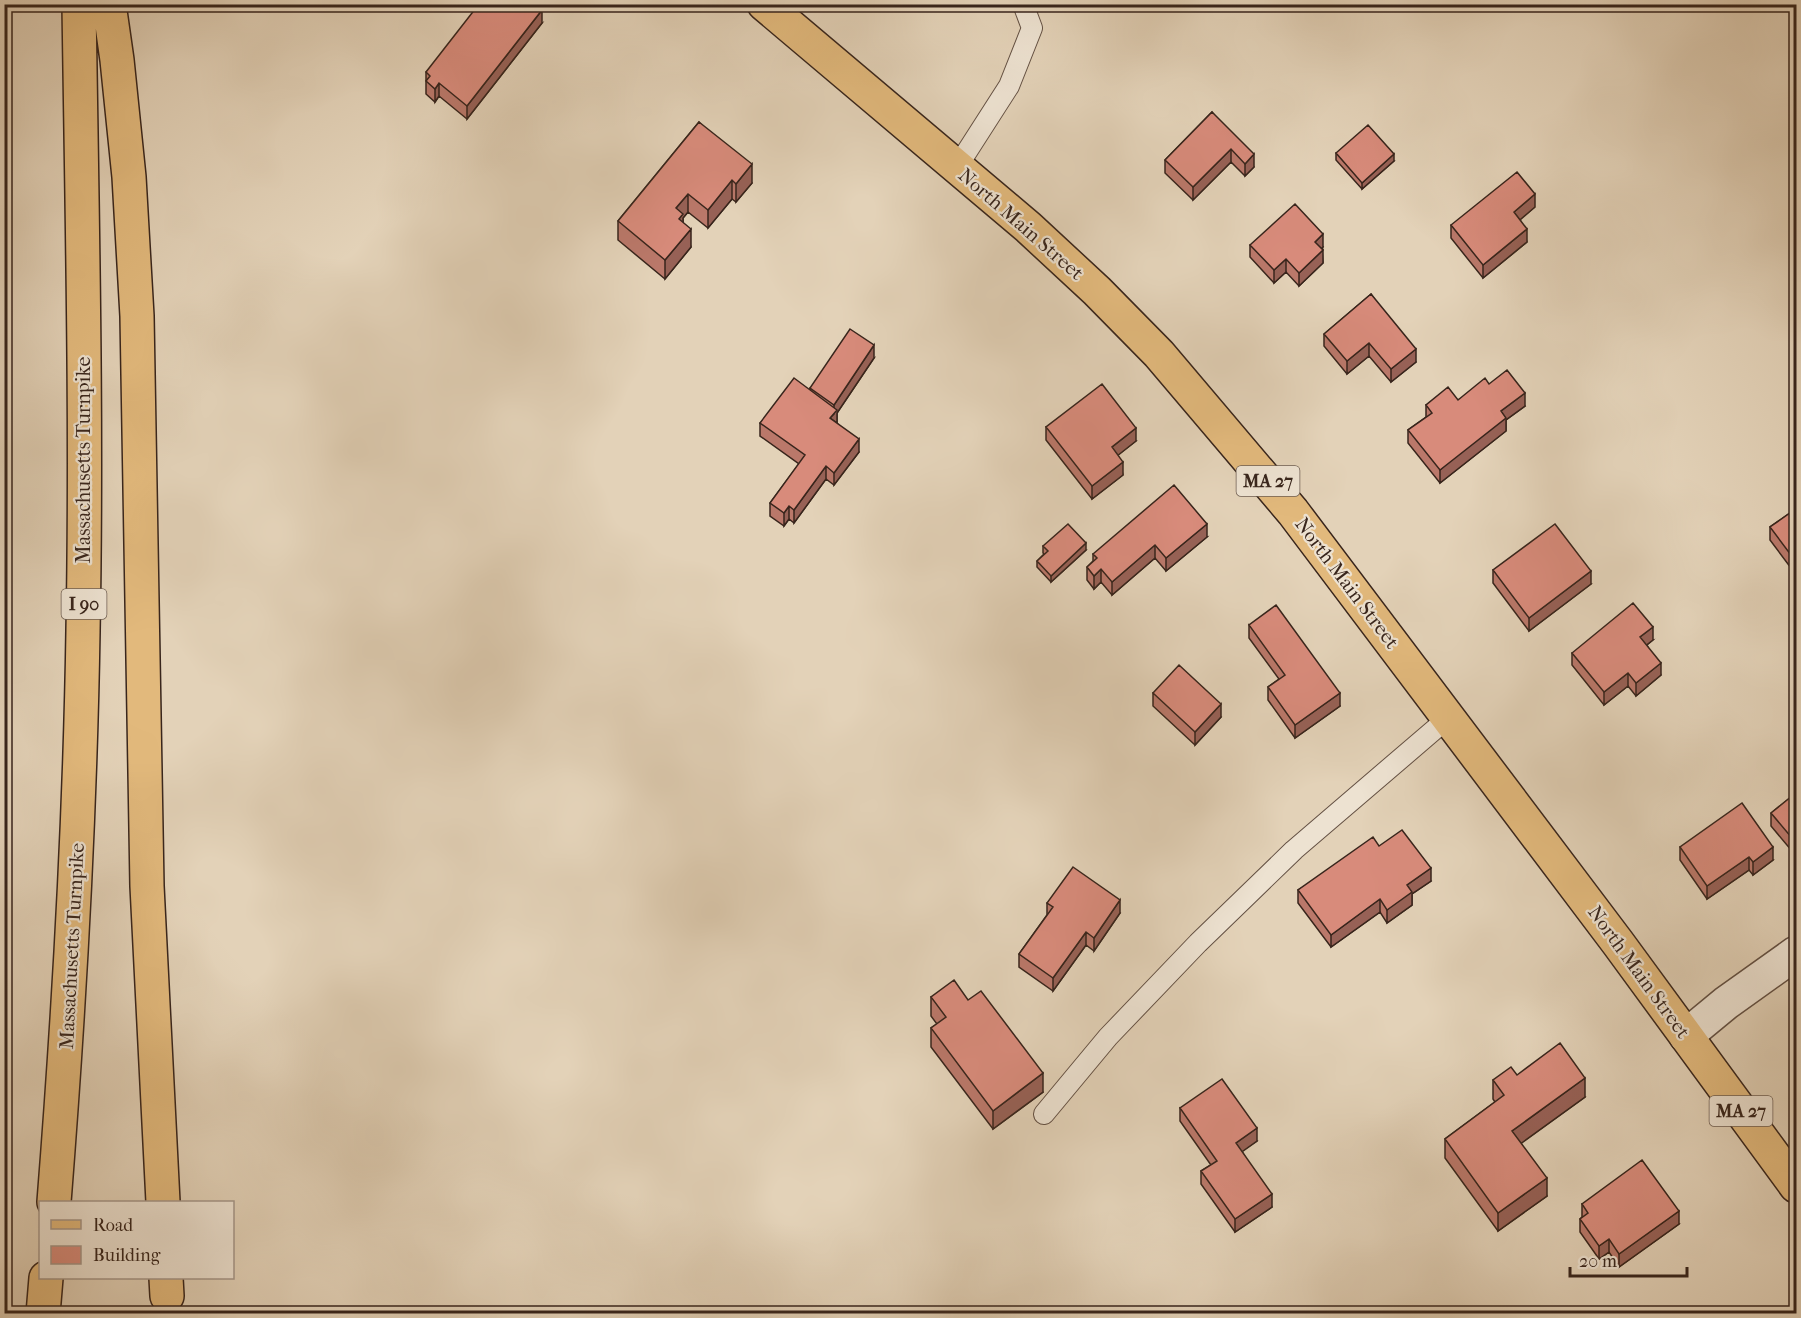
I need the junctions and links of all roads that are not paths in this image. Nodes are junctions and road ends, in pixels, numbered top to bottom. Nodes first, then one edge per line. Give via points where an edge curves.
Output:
1 (79, 4) edge
2 (109, 4) edge
3 (1023, 4) edge
4 (781, 9) edge
5 (957, 167) junction
6 (1448, 718) junction
7 (1797, 953) edge
8 (1686, 1036) junction
9 (1044, 1114) dead end
10 (1797, 1186) edge
11 (54, 1201) edge
12 (163, 1201) edge
13 (46, 1279) edge
14 (42, 1314) edge

1 - 11 main road, Massachusetts Turnpike / I 90 via 84,629 74,916
2 - 12 main road via 129,177 137,316 147,886
3 - 5 lane via 1032,28 1009,86
4 - 5 main road, North Main Street / MA 27
5 - 6 main road, North Main Street / MA 27 via 1028,227 1159,354 1293,512
6 - 8 main road, North Main Street / MA 27
6 - 9 lane via 1254,889 1108,1037
7 - 8 street
8 - 10 main road, North Main Street / MA 27
13 - 14 main road

